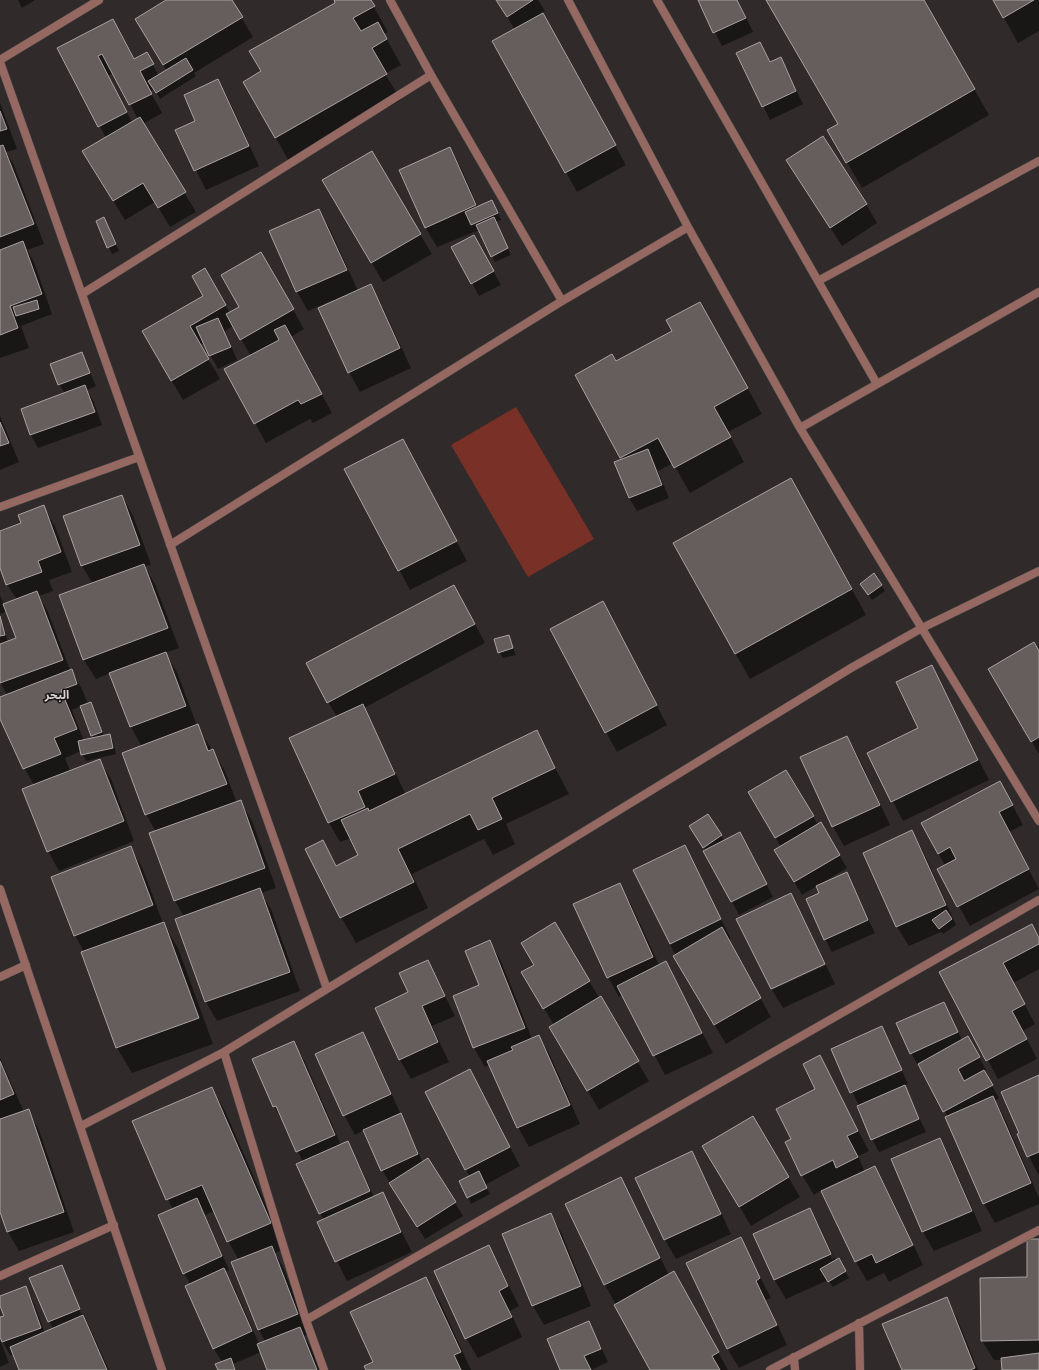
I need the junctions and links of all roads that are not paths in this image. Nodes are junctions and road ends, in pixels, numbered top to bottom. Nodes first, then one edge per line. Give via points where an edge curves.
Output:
1 (99, 0) edge
2 (390, 0) edge
3 (568, 0) edge
4 (657, 0) edge
5 (0, 61) edge
6 (431, 76) junction
7 (1039, 161) edge
8 (688, 228) junction
9 (818, 281) junction
10 (1039, 292) edge
11 (82, 294) junction
12 (562, 301) junction
13 (877, 384) junction
14 (800, 428) junction
15 (139, 457) junction
16 (0, 507) edge
17 (170, 545) junction
18 (1039, 571) edge
19 (922, 628) junction
20 (1039, 821) edge
21 (0, 889) edge
22 (1039, 900) edge
23 (26, 965) junction
24 (0, 977) edge
25 (327, 989) junction
26 (224, 1052) junction
27 (81, 1126) junction
28 (114, 1225) junction
29 (1039, 1230) edge
30 (0, 1276) edge
31 (306, 1320) junction
32 (859, 1323) junction
33 (794, 1357) junction
34 (162, 1370) edge
35 (324, 1370) edge
36 (770, 1370) edge
37 (795, 1370) edge
38 (860, 1370) edge

1 - 5 street
2 - 6 street
3 - 8 street
4 - 9 street
5 - 11 street
6 - 11 street
6 - 12 street
7 - 9 street
8 - 12 street
8 - 14 street
9 - 13 street
10 - 13 street
11 - 15 street
12 - 17 street
13 - 14 street
14 - 19 street
15 - 16 street
15 - 17 street
17 - 25 street
18 - 19 street
19 - 20 street
19 - 25 street via 851,668
21 - 23 street
22 - 31 street
23 - 24 street
23 - 27 street
25 - 26 street
26 - 27 street
26 - 31 street
27 - 28 street
28 - 30 street
28 - 34 street
29 - 32 street
31 - 35 street
32 - 33 street
32 - 38 street
33 - 36 street
33 - 37 street

